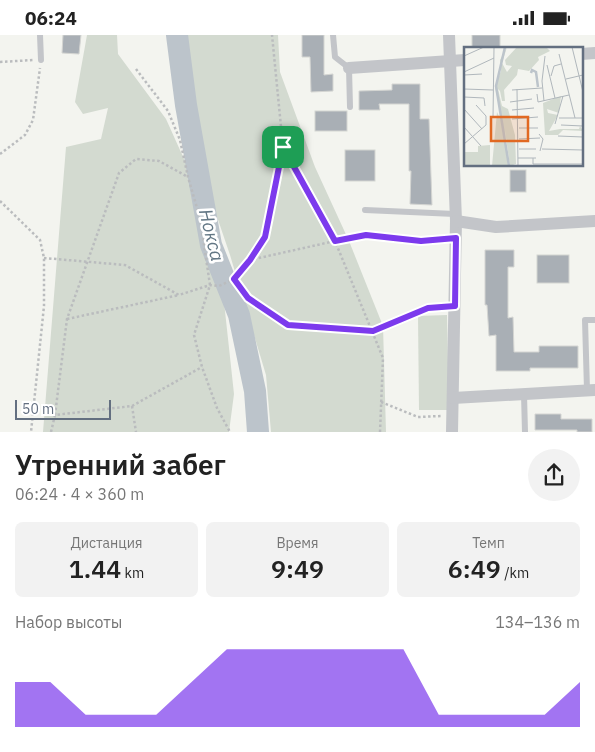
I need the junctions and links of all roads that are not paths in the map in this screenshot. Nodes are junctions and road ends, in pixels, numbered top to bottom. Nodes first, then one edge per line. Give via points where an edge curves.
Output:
1 (40, 35) edge
2 (333, 35) edge
3 (449, 35) edge
4 (582, 53) edge
5 (595, 53) edge
6 (41, 60) road end
7 (464, 60) edge
8 (449, 61) junction
9 (349, 69) junction
10 (350, 107) dead end
11 (365, 211) dead end
12 (456, 218) junction
13 (595, 221) edge
14 (595, 320) edge
15 (591, 390) edge
16 (524, 394) junction
17 (453, 398) junction
18 (452, 432) edge
19 (525, 432) edge

1 - 6 lane
2 - 9 lane via 335,57
3 - 8 street
4 - 5 street
7 - 8 street
8 - 9 street
8 - 12 street
9 - 10 lane
11 - 12 lane
12 - 13 street via 496,227
12 - 17 street
14 - 15 lane via 585,320
15 - 16 street
16 - 17 street
16 - 19 lane
17 - 18 street

